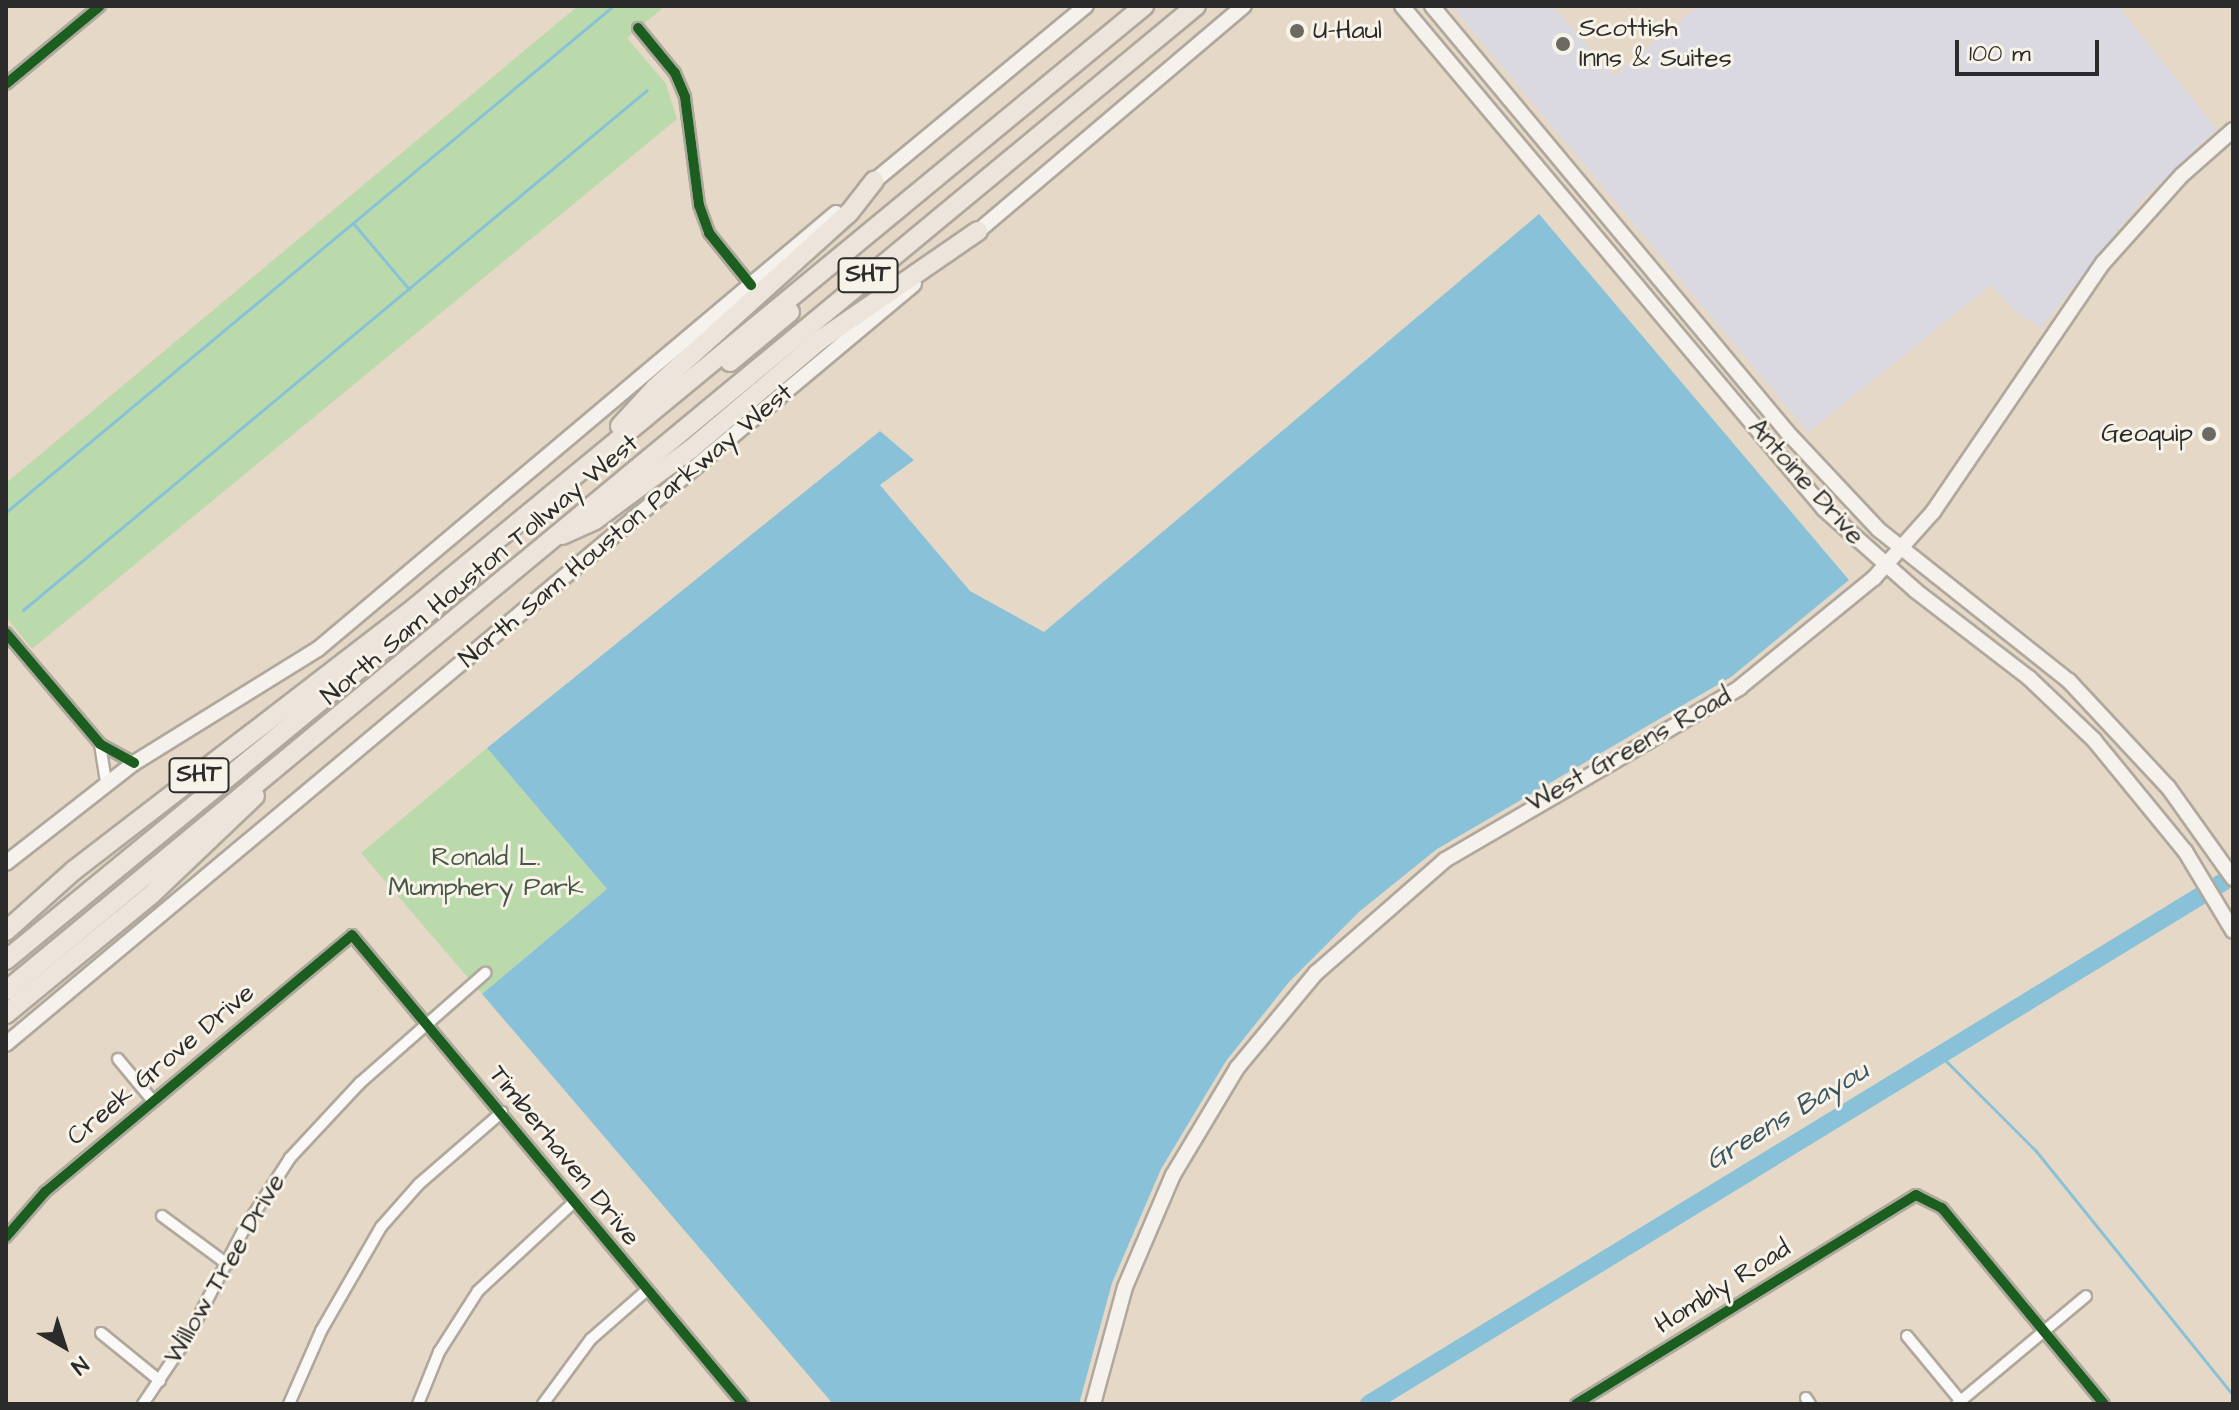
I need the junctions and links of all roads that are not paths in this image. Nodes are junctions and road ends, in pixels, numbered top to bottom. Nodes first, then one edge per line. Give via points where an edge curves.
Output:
1 (100, 6) edge
2 (1086, 6) edge
3 (1144, 6) edge
4 (1196, 6) edge
5 (1244, 6) edge
6 (1402, 6) edge
7 (1432, 6) edge
8 (638, 28) dead end
9 (1471, 53) junction
10 (1453, 68) junction
11 (6, 84) edge
12 (2233, 130) edge
13 (947, 172) junction
14 (1577, 180) junction
15 (874, 181) junction
16 (1559, 194) junction
17 (978, 231) junction
18 (751, 285) junction
19 (1681, 304) junction
20 (1664, 319) junction
21 (1787, 432) junction
22 (1770, 446) junction
23 (576, 475) junction
24 (541, 544) junction
25 (1901, 549) junction
26 (1885, 566) junction
27 (6, 633) edge
28 (2042, 660) junction
29 (2029, 678) junction
30 (100, 744) junction
31 (134, 763) junction
32 (274, 767) junction
33 (106, 783) junction
34 (2168, 787) junction
35 (2148, 801) junction
36 (6, 863) edge
37 (2233, 878) edge
38 (2231, 926) edge
39 (6, 931) edge
40 (352, 935) joint
41 (6, 960) edge
42 (485, 973) dead end
43 (6, 991) edge
44 (6, 1014) edge
45 (427, 1024) junction
46 (6, 1044) edge
47 (118, 1059) dead end
48 (153, 1101) junction
49 (502, 1112) junction
50 (573, 1203) junction
51 (162, 1216) dead end
52 (6, 1237) edge
53 (227, 1264) junction
54 (647, 1290) junction
55 (2086, 1296) dead end
56 (2044, 1331) junction
57 (101, 1333) dead end
58 (1907, 1336) dead end
59 (160, 1381) junction
60 (1960, 1403) edge
61 (143, 1404) edge
62 (289, 1404) edge
63 (418, 1404) edge
64 (543, 1404) edge
65 (743, 1404) edge
66 (1093, 1404) edge
67 (1576, 1404) edge
68 (2104, 1404) edge

1 - 11 street
2 - 15 main road
3 - 13 highway, North Sam Houston Tollway West / SHT
4 - 24 highway, North Sam Houston Tollway West / SHT
5 - 17 main road, North Sam Houston Parkway West
6 - 10 main road, Antoine Drive
7 - 9 main road, Antoine Drive
8 - 18 street via 675,73 685,97 699,205 709,233
9 - 10 main road
9 - 14 main road, Antoine Drive
10 - 16 main road, Antoine Drive
12 - 25 main road, West Greens Road via 2166,191 2103,263 1933,512
13 - 23 highway, North Sam Houston Tollway West / SHT
13 - 41 highway, North Sam Houston Tollway West / SHT via 768,331
14 - 16 main road
14 - 19 main road, Antoine Drive
15 - 18 main road
15 - 23 highway via 849,213 655,388
16 - 20 main road, Antoine Drive
17 - 24 highway via 820,340 691,449 595,520
17 - 46 main road, North Sam Houston Parkway West
18 - 31 main road via 318,649
19 - 20 main road
19 - 21 main road, Antoine Drive
20 - 22 main road, Antoine Drive
21 - 22 main road
21 - 25 main road, Antoine Drive
22 - 26 main road, Antoine Drive via 1824,509
23 - 39 highway, North Sam Houston Tollway West / SHT via 413,609 73,871
24 - 32 highway, North Sam Houston Tollway West / SHT
25 - 26 main road, West Greens Road
25 - 28 main road, Antoine Drive
26 - 29 main road, Antoine Drive
26 - 66 main road, West Greens Road via 1800,643 1739,688 1445,860 1316,973 1237,1068 1173,1175 1125,1287
27 - 30 street
28 - 29 main road
28 - 34 main road, Antoine Drive
29 - 35 main road, Antoine Drive
30 - 31 street
30 - 33 street
31 - 33 main road
32 - 43 highway, North Sam Houston Tollway West / SHT
32 - 44 highway, North Sam Houston Tollway West / SHT via 217,835
33 - 36 main road
34 - 35 main road
34 - 37 main road, Antoine Drive
35 - 38 main road, Antoine Drive
40 - 45 street, Timberhaven Drive
40 - 48 street, Creek Grove Drive
42 - 45 street, Willow Tree Drive
45 - 49 street, Timberhaven Drive
45 - 53 street, Willow Tree Drive via 309,1135 259,1203
47 - 48 street
48 - 52 street, Creek Grove Drive via 45,1192
49 - 50 street, Timberhaven Drive
49 - 62 street via 419,1184 381,1227 321,1331
50 - 54 street, Timberhaven Drive
50 - 63 street via 478,1291 445,1342
51 - 53 street
53 - 59 street, Willow Tree Drive
54 - 64 street via 572,1359
54 - 65 street, Timberhaven Drive
55 - 56 street
56 - 60 street
56 - 67 street, Hombly Road via 1942,1208 1916,1195
56 - 68 street
57 - 59 street
58 - 60 street
59 - 61 street, Willow Tree Drive

